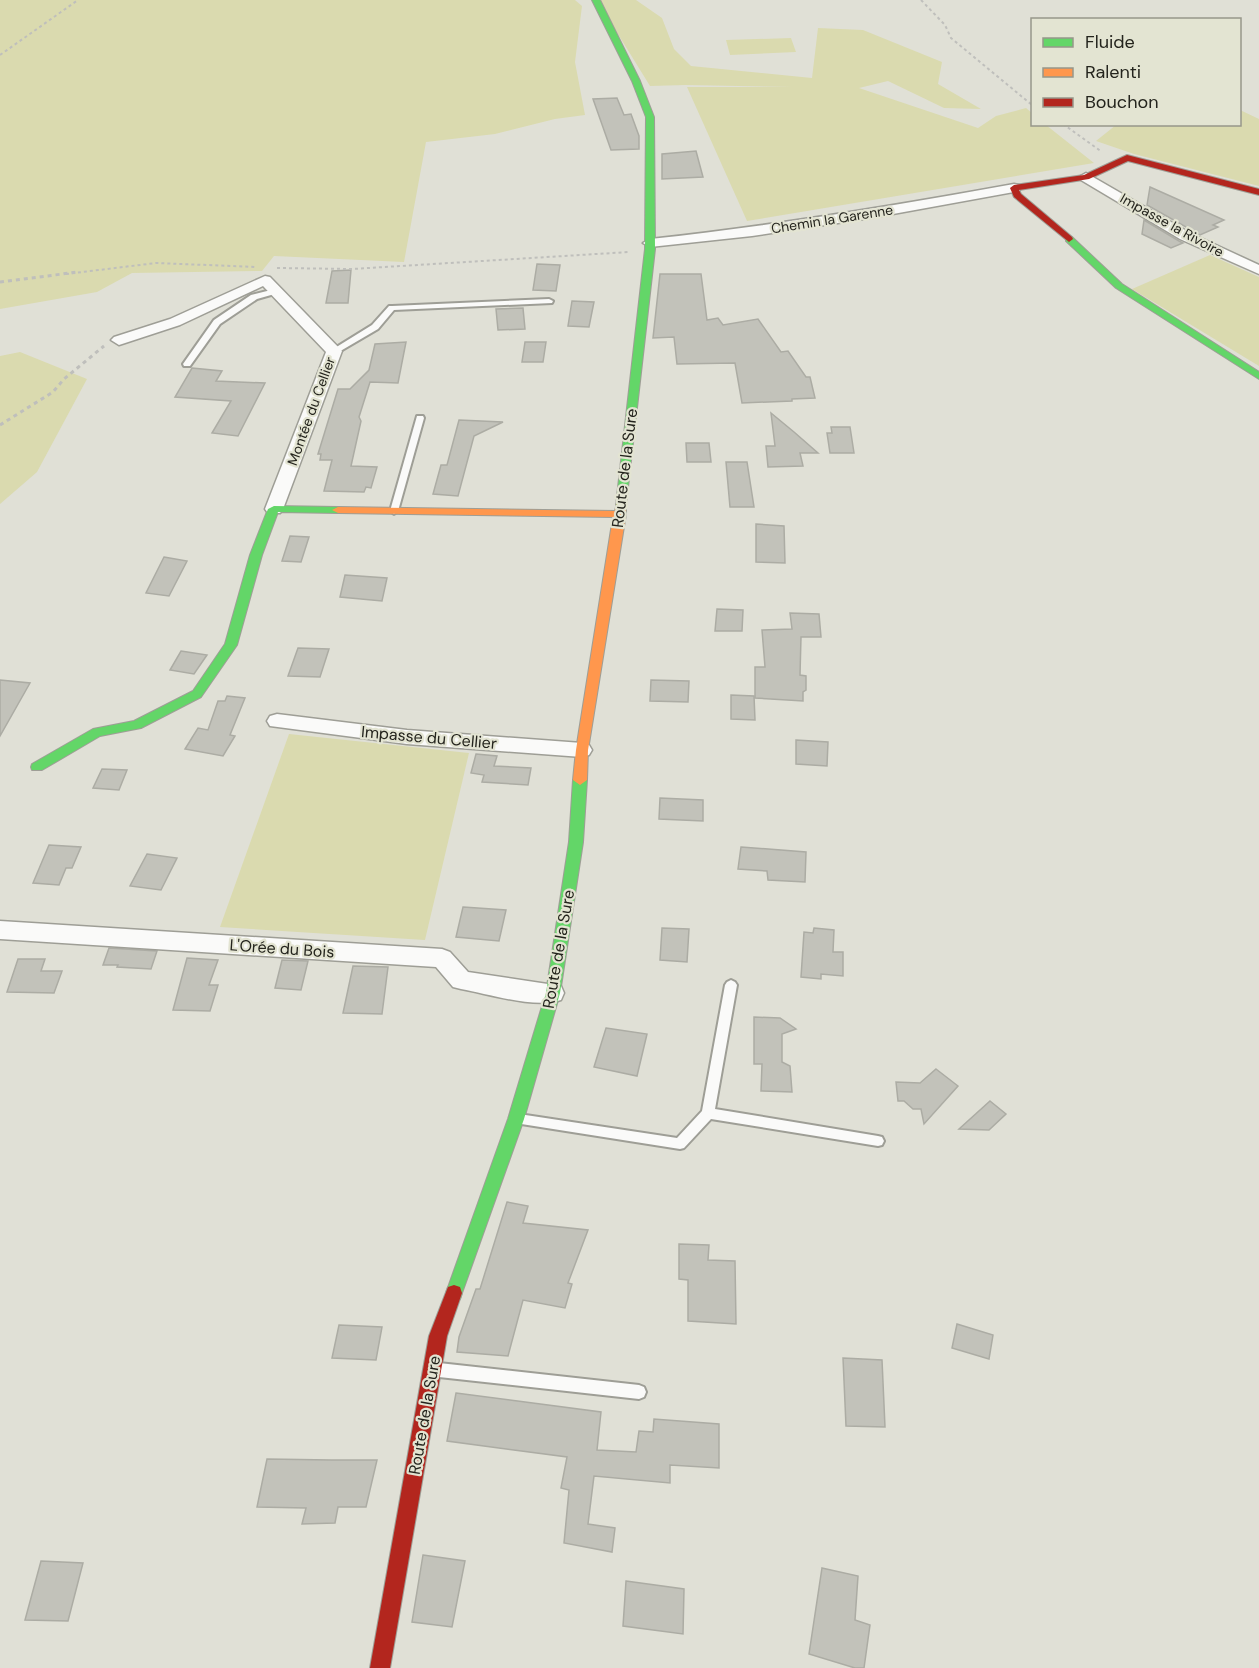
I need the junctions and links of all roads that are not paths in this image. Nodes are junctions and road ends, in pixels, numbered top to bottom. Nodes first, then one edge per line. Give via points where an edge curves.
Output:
1 (596, 0) edge
2 (1086, 177) junction
3 (1014, 188) junction
4 (1259, 192) edge
5 (650, 246) junction
6 (1259, 270) edge
7 (275, 291) junction
8 (549, 301) dead end
9 (119, 340) road end
10 (334, 351) junction
11 (187, 364) dead end
12 (1259, 376) edge
13 (420, 418) dead end
14 (274, 509) junction
15 (394, 511) junction
16 (620, 514) junction
17 (277, 722) dead end
18 (582, 750) junction
19 (37, 766) dead end
20 (0, 930) edge
21 (731, 985) dead end
22 (553, 993) junction
23 (708, 1113) junction
24 (516, 1119) junction
25 (878, 1141) dead end
26 (432, 1370) junction
27 (639, 1392) dead end
28 (380, 1668) edge

1 - 5 main road, Route de la Sure via 650,117
2 - 3 main road, Chemin la Garenne
2 - 4 main road, Chemin la Garenne via 1123,160
2 - 6 street, Impasse la Rivoire via 1185,236
3 - 5 street, Chemin la Garenne
3 - 12 main road via 1017,195 1119,286
5 - 16 main road, Route de la Sure
7 - 9 street via 265,280 175,322
7 - 10 street, Montée du Cellier
7 - 11 lane via 254,297 217,322
8 - 10 lane via 392,308 375,327
10 - 14 street, Montée du Cellier
13 - 15 lane
14 - 15 main road
14 - 19 main road, Montée du Cellier via 256,555 231,645 197,694 137,726 98,732
15 - 16 main road
16 - 18 main road, Route de la Sure
17 - 18 street, Impasse du Cellier via 407,737
18 - 22 main road, Route de la Sure via 576,842
20 - 22 street, L'Orée du Bois via 442,958 461,980
21 - 23 lane
22 - 24 main road, Route de la Sure
23 - 24 lane via 680,1144
23 - 25 lane
24 - 26 main road, Route de la Sure via 438,1336
26 - 27 lane
26 - 28 main road, Route de la Sure

